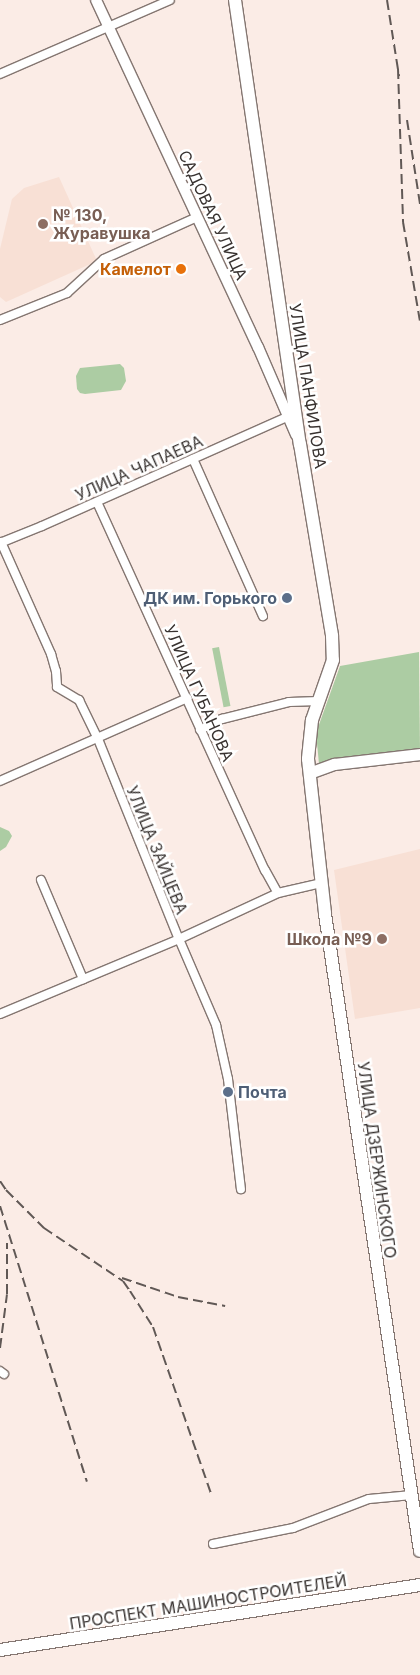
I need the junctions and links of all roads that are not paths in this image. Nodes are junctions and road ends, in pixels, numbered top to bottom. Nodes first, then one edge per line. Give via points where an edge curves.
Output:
1 (96, 0) edge
2 (170, 0) edge
3 (235, 0) edge
4 (109, 28) junction
5 (0, 74) edge
6 (197, 217) junction
7 (0, 320) edge
8 (291, 415) junction
9 (193, 459) junction
10 (97, 502) junction
11 (1, 542) edge
12 (263, 616) dead end
13 (187, 698) junction
14 (320, 701) junction
15 (200, 730) junction
16 (98, 739) junction
17 (420, 754) edge
18 (309, 773) junction
19 (0, 781) edge
20 (41, 880) dead end
21 (321, 883) junction
22 (278, 893) junction
23 (179, 939) junction
24 (83, 979) junction
25 (0, 1014) edge
26 (241, 1189) dead end
27 (412, 1495) junction
28 (213, 1544) dead end
29 (420, 1552) edge
30 (420, 1585) edge
31 (0, 1650) edge

1 - 4 street, САДОВАЯ УЛИЦА
2 - 4 street
3 - 8 main road, УЛИЦА ПАНФИЛОВА
4 - 5 street
4 - 6 street, САДОВАЯ УЛИЦА
6 - 7 street via 104,259 67,294
6 - 8 street, САДОВАЯ УЛИЦА
8 - 9 street, УЛИЦА ЧАПАЕВА
8 - 14 main road, УЛИЦА ПАНФИЛОВА via 300,444 334,650
9 - 10 street, УЛИЦА ЧАПАЕВА
9 - 12 street
10 - 11 street, УЛИЦА ЧАПАЕВА
10 - 13 street, УЛИЦА ГУБАНОВА
11 - 16 street, УЛИЦА ЗАЙЦЕВА via 51,654 57,687 79,700
13 - 15 street, УЛИЦА ГУБАНОВА
13 - 16 street
14 - 15 street via 289,702 222,718
14 - 18 main road, УЛИЦА ПАНФИЛОВА via 309,732
15 - 22 street, УЛИЦА ГУБАНОВА
16 - 19 street
16 - 23 street, УЛИЦА ЗАЙЦЕВА
17 - 18 main road via 334,764
18 - 21 main road, УЛИЦА ДЗЕРЖИНСКОГО
20 - 24 street
21 - 22 street
21 - 27 main road, УЛИЦА ДЗЕРЖИНСКОГО
22 - 23 street
23 - 24 street
23 - 26 street, УЛИЦА ЗАЙЦЕВА via 221,1039
24 - 25 street
27 - 28 street via 369,1500 293,1528
27 - 29 main road, УЛИЦА ДЗЕРЖИНСКОГО
30 - 31 main road, ПРОСПЕКТ МАШИНОСТРОИТЕЛЕЙ

